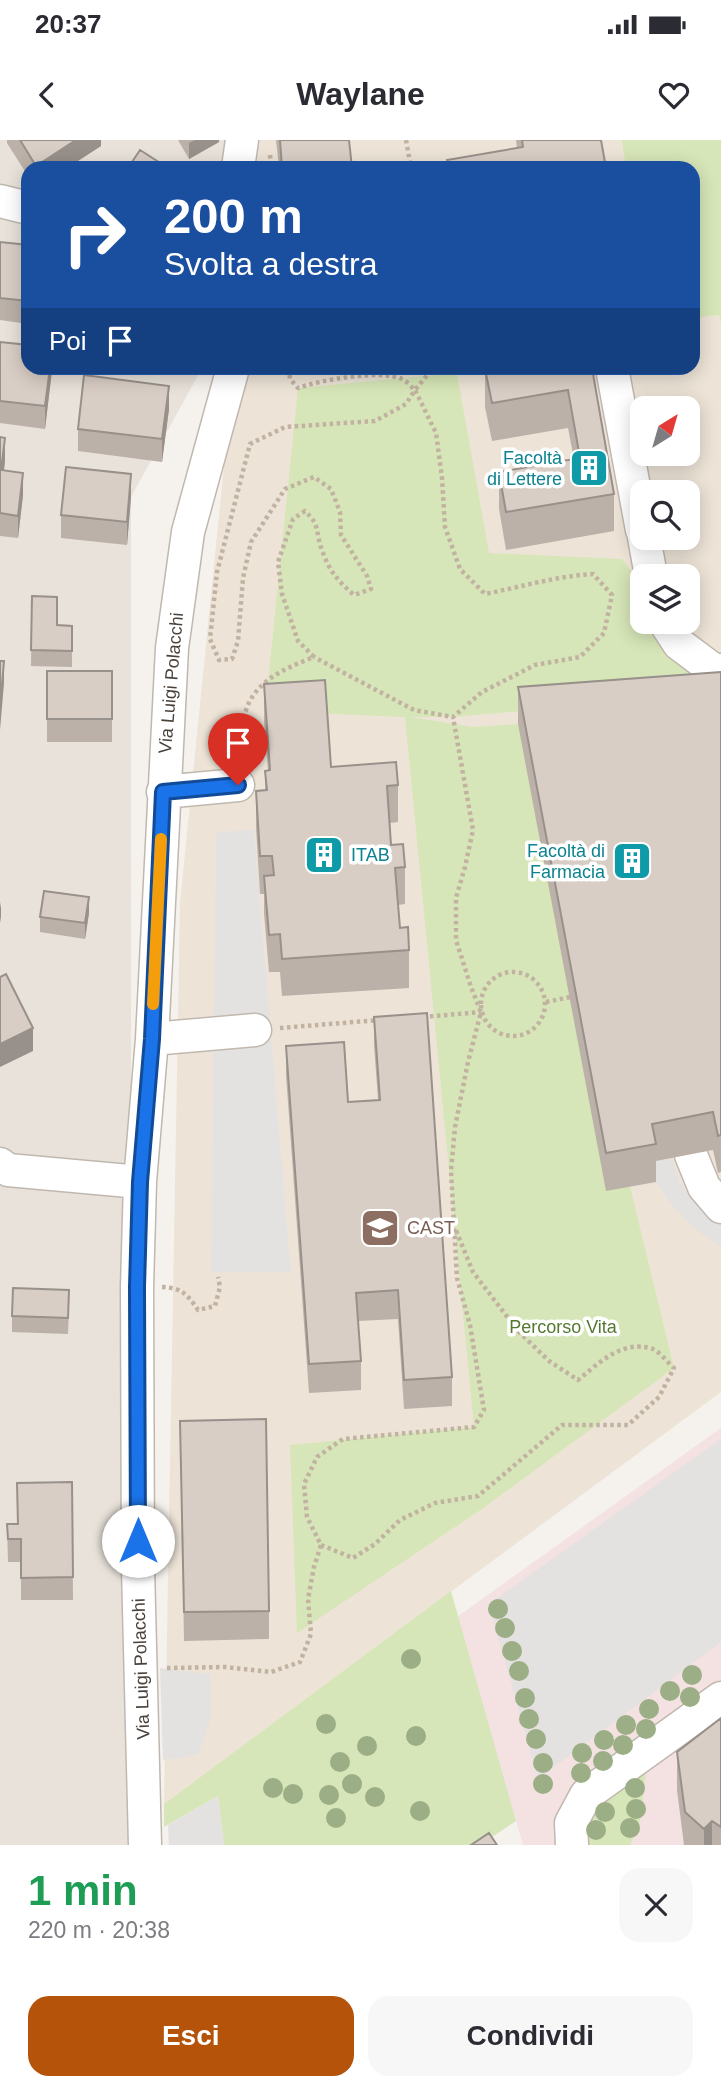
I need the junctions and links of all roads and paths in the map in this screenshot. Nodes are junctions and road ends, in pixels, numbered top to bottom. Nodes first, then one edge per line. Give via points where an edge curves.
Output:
1 (242, 140) edge
2 (406, 140) edge
3 (239, 161) edge
4 (410, 161) edge
5 (0, 201) edge
6 (21, 206) edge
7 (231, 375) edge
8 (290, 375) edge
9 (365, 375) edge
10 (378, 375) edge
11 (427, 375) edge
12 (613, 375) edge
13 (415, 390) junction
14 (633, 480) edge
15 (672, 634) edge
16 (314, 657) junction
17 (721, 670) edge
18 (453, 717) junction
19 (238, 785) joint
20 (163, 792) junction
21 (570, 997) edge
22 (546, 1002) junction
23 (481, 1012) junction
24 (415, 1017) edge
25 (388, 1020) edge
26 (255, 1030) joint
27 (152, 1039) junction
28 (691, 1156) dead end
29 (0, 1164) edge
30 (140, 1182) junction
31 (721, 1208) edge
32 (453, 1223) junction
33 (218, 1277) dead end
34 (137, 1287) junction
35 (321, 1545) junction
36 (142, 1668) junction
37 (721, 1698) edge
38 (145, 1845) edge
39 (572, 1845) edge

1 - 3 street
2 - 4 path
5 - 6 street
7 - 20 street, Via Luigi Polacchi via 188,532 172,648
8 - 9 path via 298,388
10 - 13 path via 403,379
11 - 13 path
12 - 14 street
13 - 16 path via 406,404 375,421 285,427 250,444 217,572 210,639 219,660 232,659 251,542 285,489 314,477 331,489 340,512 341,535 371,589 354,595 336,580 321,549 316,521 305,511 293,519 278,562 282,594 298,641
13 - 18 path via 436,433 445,527 460,569 485,594 566,575 593,574 612,595 604,633 580,657 535,665 482,692
15 - 17 street via 715,671
16 - 18 path via 414,710
16 - 19 path via 269,678 254,692 245,712
18 - 23 path via 473,830 456,898 456,940
19 - 20 street
20 - 27 street, Via Luigi Polacchi
21 - 22 path
22 - 23 path via 538,1026 515,1037 495,1031
22 - 23 path via 533,978 505,973 483,991
23 - 24 path
23 - 32 path via 455,1126
25 - 26 path
26 - 27 street
27 - 30 street, Via Luigi Polacchi
28 - 31 street via 704,1187
29 - 30 street via 8,1170
30 - 34 street, Via Luigi Polacchi
32 - 35 path via 457,1278 484,1410 474,1427 343,1439 317,1457 304,1484 307,1517
32 - 35 path via 473,1272 549,1361 578,1380 627,1346 655,1350 674,1368 659,1397 628,1425 562,1425 478,1496 435,1503 400,1520 353,1558
33 - 34 path via 215,1306 198,1310 176,1287
34 - 36 street, Via Luigi Polacchi
35 - 36 path via 308,1600 311,1634 300,1662 271,1672 225,1667
36 - 38 street, Via Luigi Polacchi
37 - 39 street via 586,1795 571,1823

